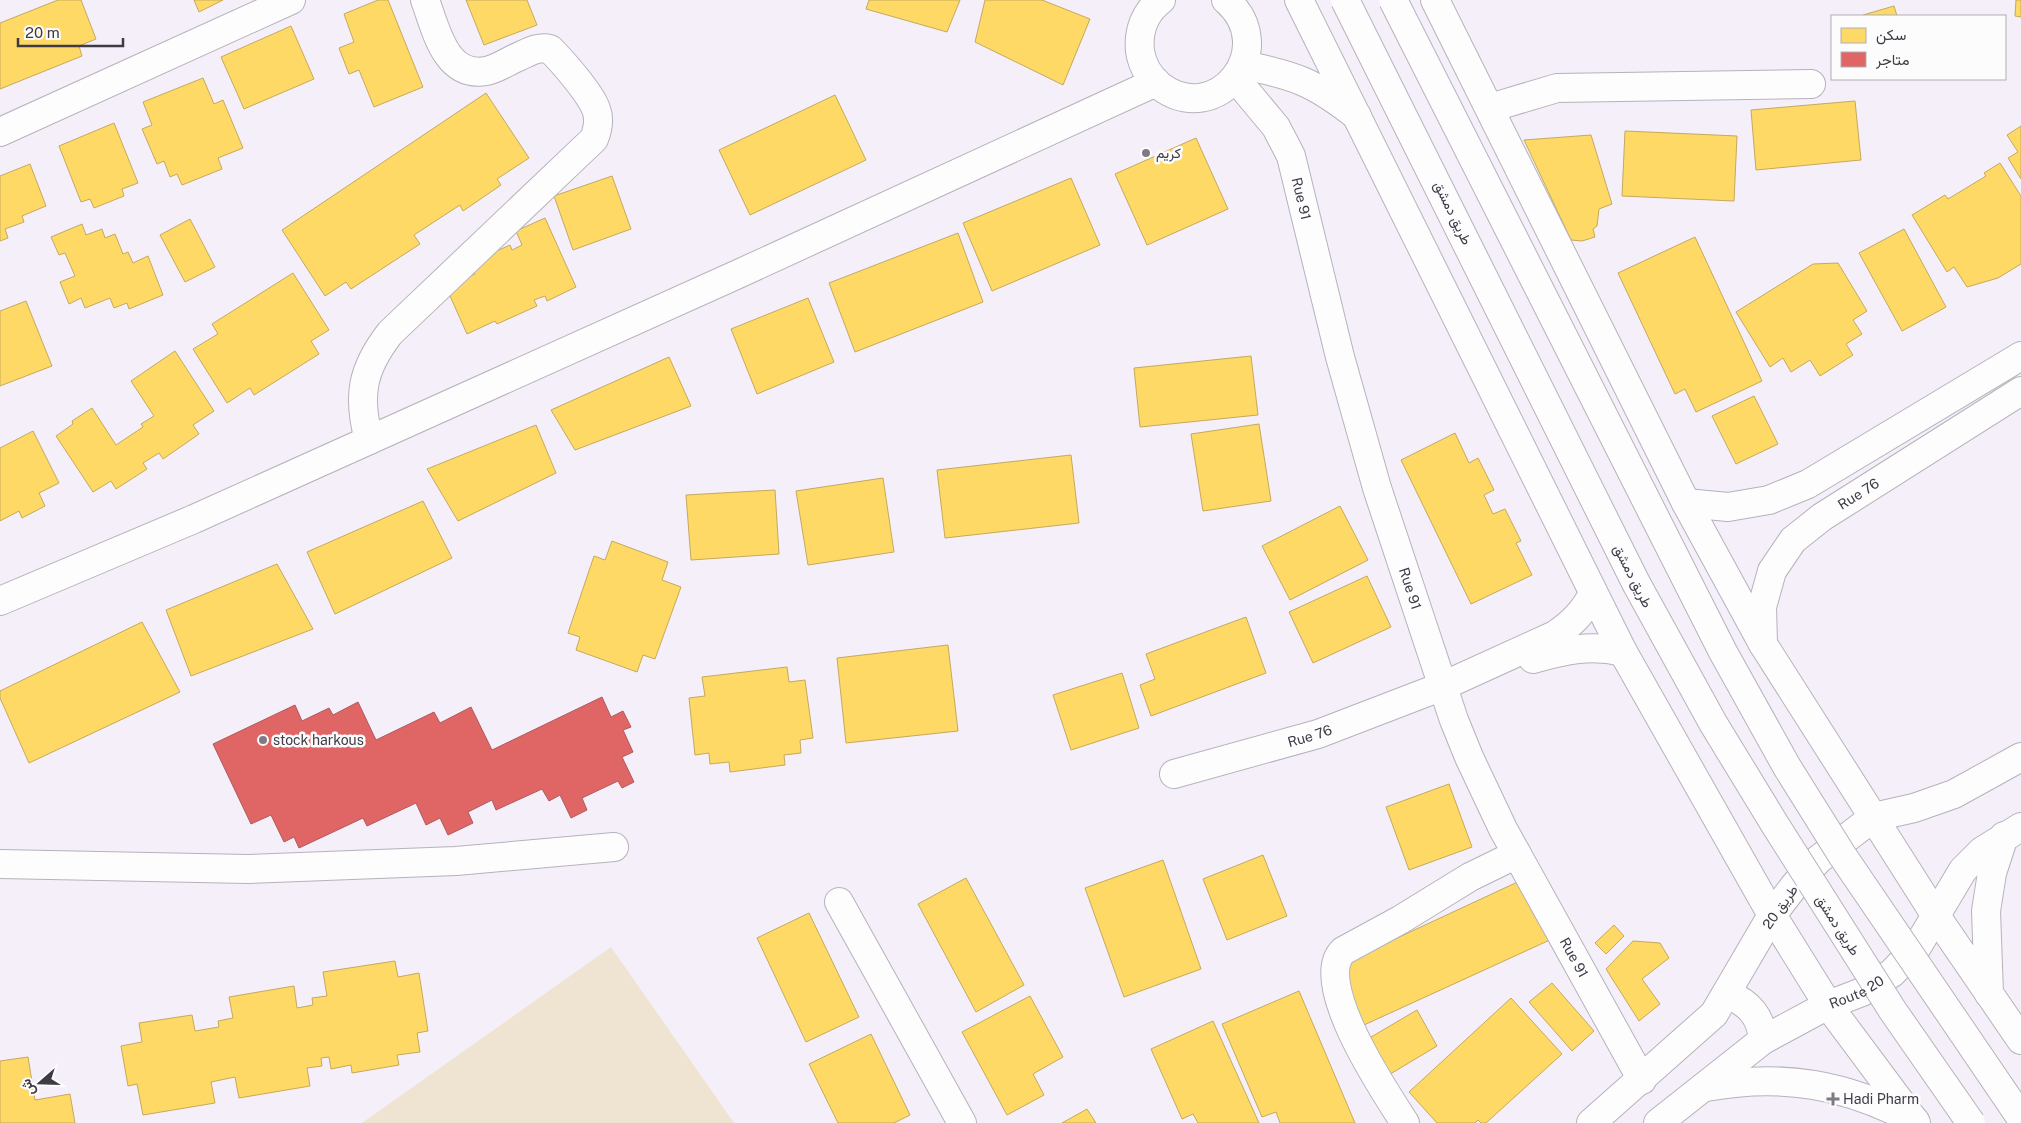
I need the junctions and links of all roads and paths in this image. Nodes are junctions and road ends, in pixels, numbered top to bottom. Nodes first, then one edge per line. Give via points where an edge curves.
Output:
1 (291, 0) edge
2 (425, 0) edge
3 (1226, 0) edge
4 (1299, 0) edge
5 (1345, 0) edge
6 (1393, 0) edge
7 (1435, 0) edge
8 (1155, 1) edge
9 (1240, 72) junction
10 (1156, 82) junction
11 (1811, 84) dead end
12 (1490, 108) junction
13 (1356, 116) junction
14 (0, 132) edge
15 (2021, 356) edge
16 (2021, 391) edge
17 (369, 440) junction
18 (1840, 464) junction
19 (1857, 495) junction
20 (1686, 503) junction
21 (1593, 594) junction
22 (0, 601) edge
23 (1763, 644) junction
24 (1624, 652) junction
25 (1443, 686) junction
26 (2021, 757) edge
27 (1174, 774) dead end
28 (1874, 817) junction
29 (2012, 831) edge
30 (614, 847) dead end
31 (1517, 854) junction
32 (0, 864) edge
33 (839, 902) dead end
34 (1772, 915) junction
35 (1936, 916) junction
36 (1727, 994) junction
37 (1989, 996) junction
38 (1828, 1005) junction
39 (1763, 1040) junction
40 (2021, 1040) edge
41 (1642, 1080) junction
42 (1704, 1088) junction
43 (2021, 1118) edge
44 (1915, 1122) edge
45 (962, 1123) edge
46 (1404, 1123) edge
47 (1592, 1123) edge
48 (1658, 1123) edge
49 (1971, 1123) edge

1 - 14 main road
2 - 17 main road via 444,50 454,63 467,71 487,71 537,48 550,49 591,100 596,109 598,130 594,139 390,333 376,351 366,373 362,395 363,418
3 - 9 main road via 1243,20 1247,35 1248,50
4 - 13 main road
5 - 49 main road, طريق دمشق, bridge via 1636,583 1709,715 1878,986
6 - 43 main road, bridge via 1732,669 1842,855
7 - 12 main road
8 - 10 main road via 1140,34 1140,52 1145,68
9 - 10 main road via 1211,95 1197,98 1181,97
9 - 13 main road via 1283,72 1321,89
9 - 25 main road, Rue 91 via 1291,156 1340,357 1374,478
10 - 17 main road
11 - 12 main road via 1557,88
12 - 20 main road
13 - 21 main road
15 - 18 main road
16 - 19 main road, Rue 76
17 - 22 main road via 194,520
18 - 19 main road
18 - 20 main road via 1808,484 1769,500 1728,507
19 - 23 main road, Rue 76 via 1793,540 1772,571 1762,606
20 - 23 main road
21 - 24 main road
21 - 25 main road, Rue 76 via 1584,610 1556,635
23 - 28 main road
24 - 25 main road, Rue 76 via 1596,647 1567,650
24 - 34 main road
25 - 27 main road, Rue 76 via 1318,734
25 - 31 main road, Rue 91 via 1469,757
26 - 28 main road, طريق 20 via 1954,794
28 - 34 main road, طريق 20 via 1818,860
28 - 35 main road
29 - 35 main road, Route 20 via 1982,851 1963,870
29 - 37 main road via 1992,873 1986,911
30 - 32 main road via 456,861 248,869
31 - 41 main road, Rue 91
31 - 46 main road via 1470,877 1337,957 1334,976 1345,1015 1373,1072
33 - 45 main road
34 - 36 main road, طريق 20
34 - 38 main road
35 - 37 main road
35 - 38 main road, Route 20 via 1917,947 1892,972 1862,992
36 - 39 main road via 1749,1006 1757,1016
36 - 41 main road, طريق 20 via 1714,1014
37 - 40 main road
38 - 39 main road, Route 20
38 - 44 main road
39 - 42 main road, Route 20
41 - 47 main road, طريق 20
42 - 44 main road via 1758,1081 1812,1084 1865,1098
42 - 48 main road, Route 20

